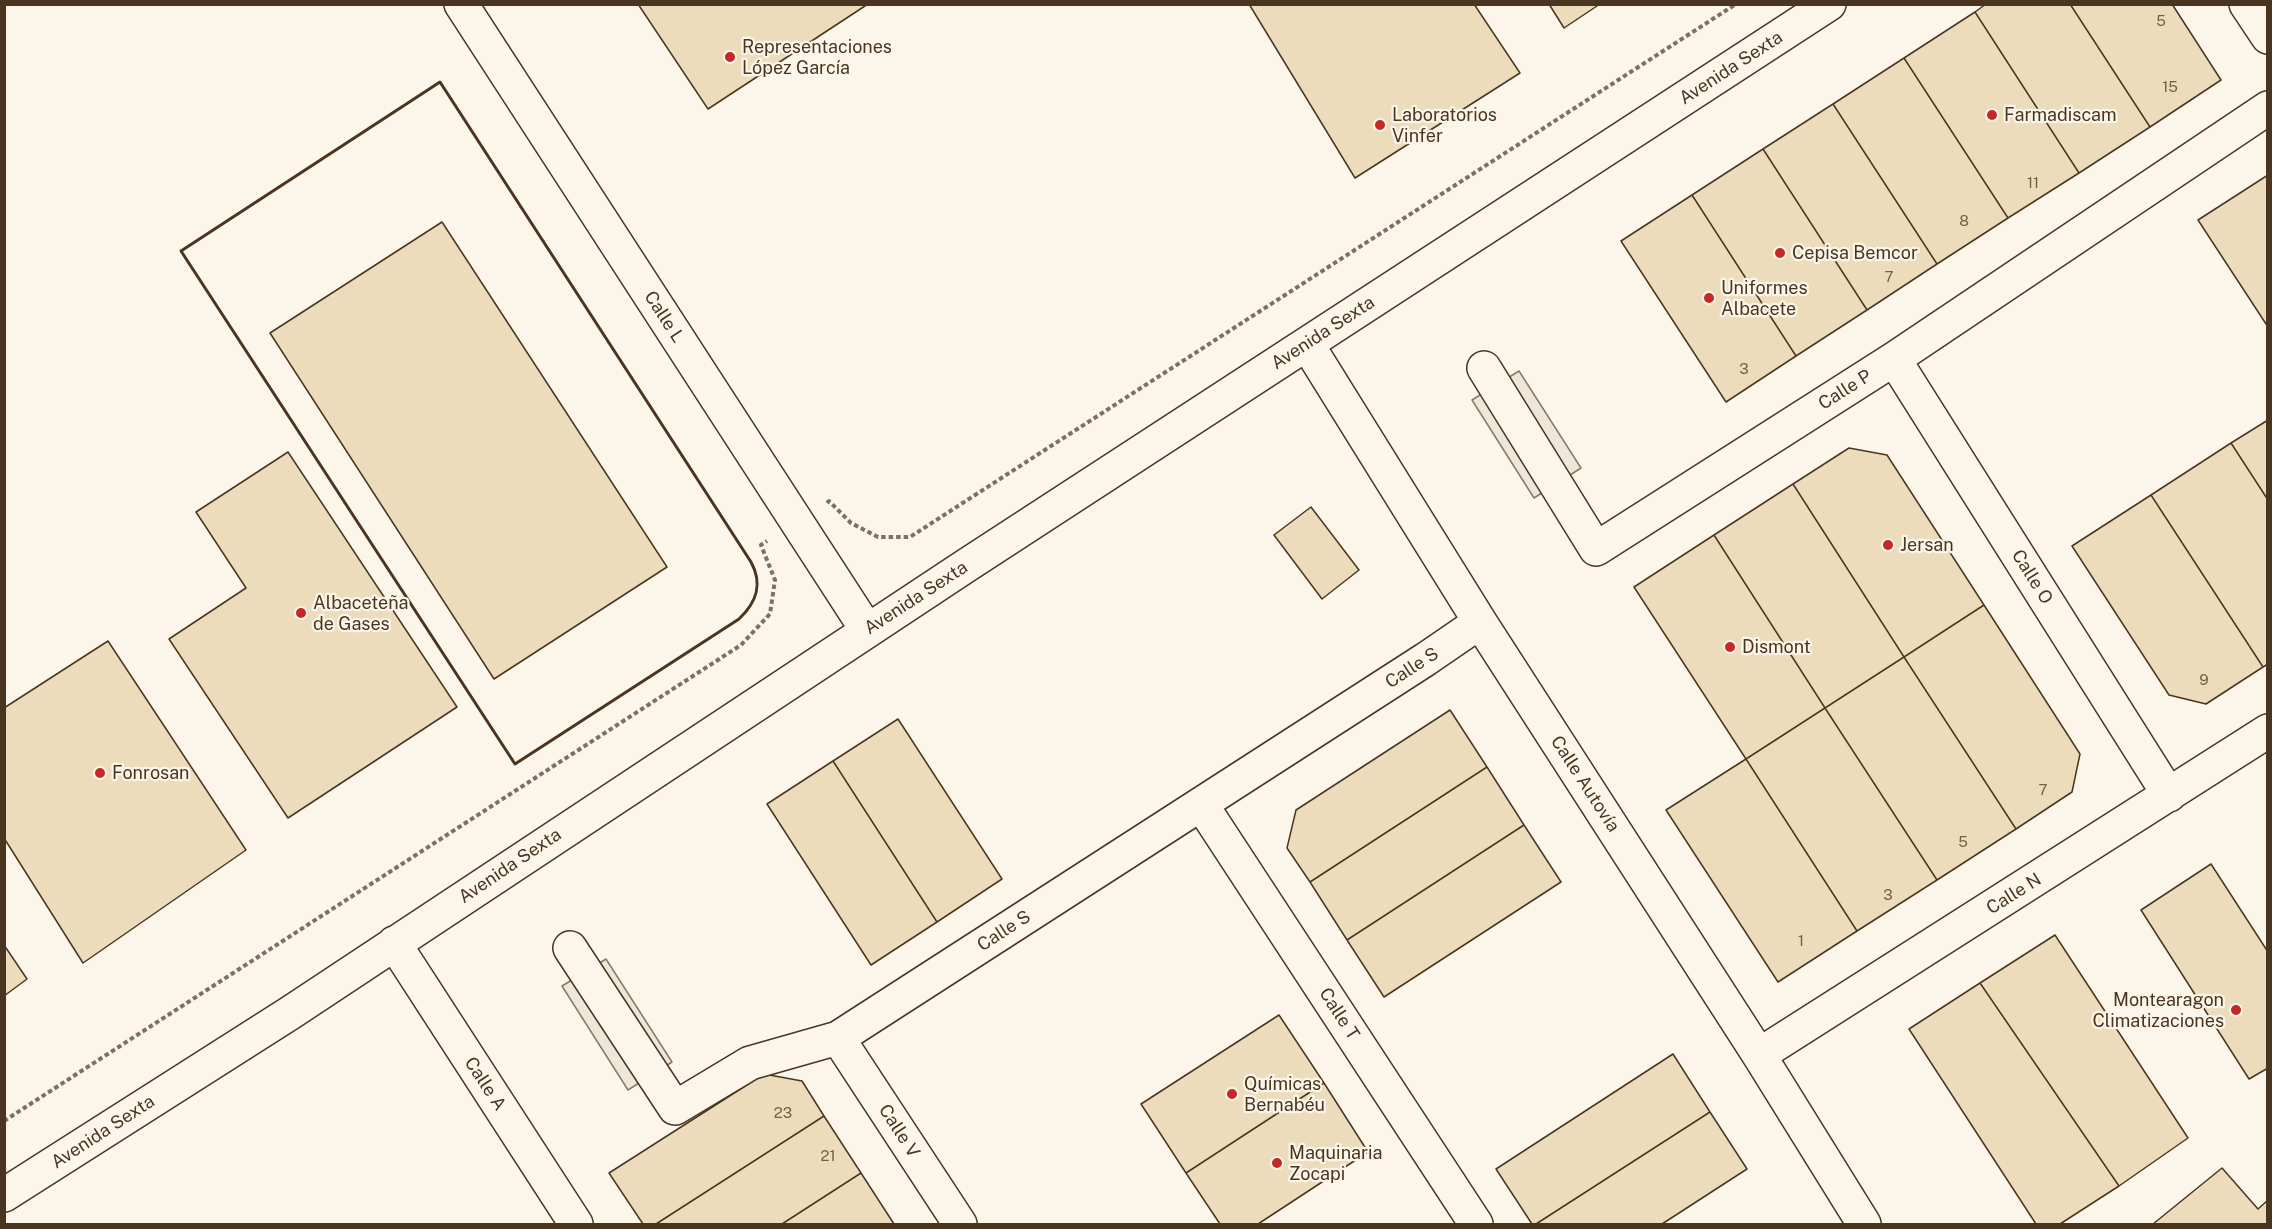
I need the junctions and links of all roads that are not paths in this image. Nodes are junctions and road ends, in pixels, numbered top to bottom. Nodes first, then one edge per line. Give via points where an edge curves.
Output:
1 (461, 4) edge
2 (1829, 4) edge
3 (2246, 4) edge
4 (2268, 37) edge
5 (2268, 108) edge
6 (1306, 344) junction
7 (1894, 359) junction
8 (1484, 368) dead end
9 (1480, 622) junction
10 (867, 630) junction
11 (2268, 731) edge
12 (2169, 795) junction
13 (1201, 804) junction
14 (394, 943) junction
15 (570, 948) dead end
16 (838, 1038) junction
17 (1759, 1055) junction
18 (4, 1195) edge
19 (576, 1224) edge
20 (960, 1224) edge
21 (1476, 1224) edge
22 (1864, 1224) edge

1 - 10 street, Calle L
2 - 6 street, Avenida Sexta
3 - 4 street
5 - 7 street, Calle P
6 - 9 street, Calle Autovía
6 - 10 street, Avenida Sexta
7 - 8 street, Calle P via 1596,549
7 - 12 street, Calle O
9 - 13 street, Calle S
9 - 17 street, Calle Autovía
10 - 14 street, Avenida Sexta
11 - 12 street, Calle N
12 - 17 street, Calle N
13 - 16 street, Calle S
13 - 21 street, Calle T
14 - 18 street, Avenida Sexta
14 - 19 street, Calle A
15 - 16 street, Calle S via 675,1108 750,1063
16 - 20 street, Calle V
17 - 22 street, Calle Autovía

